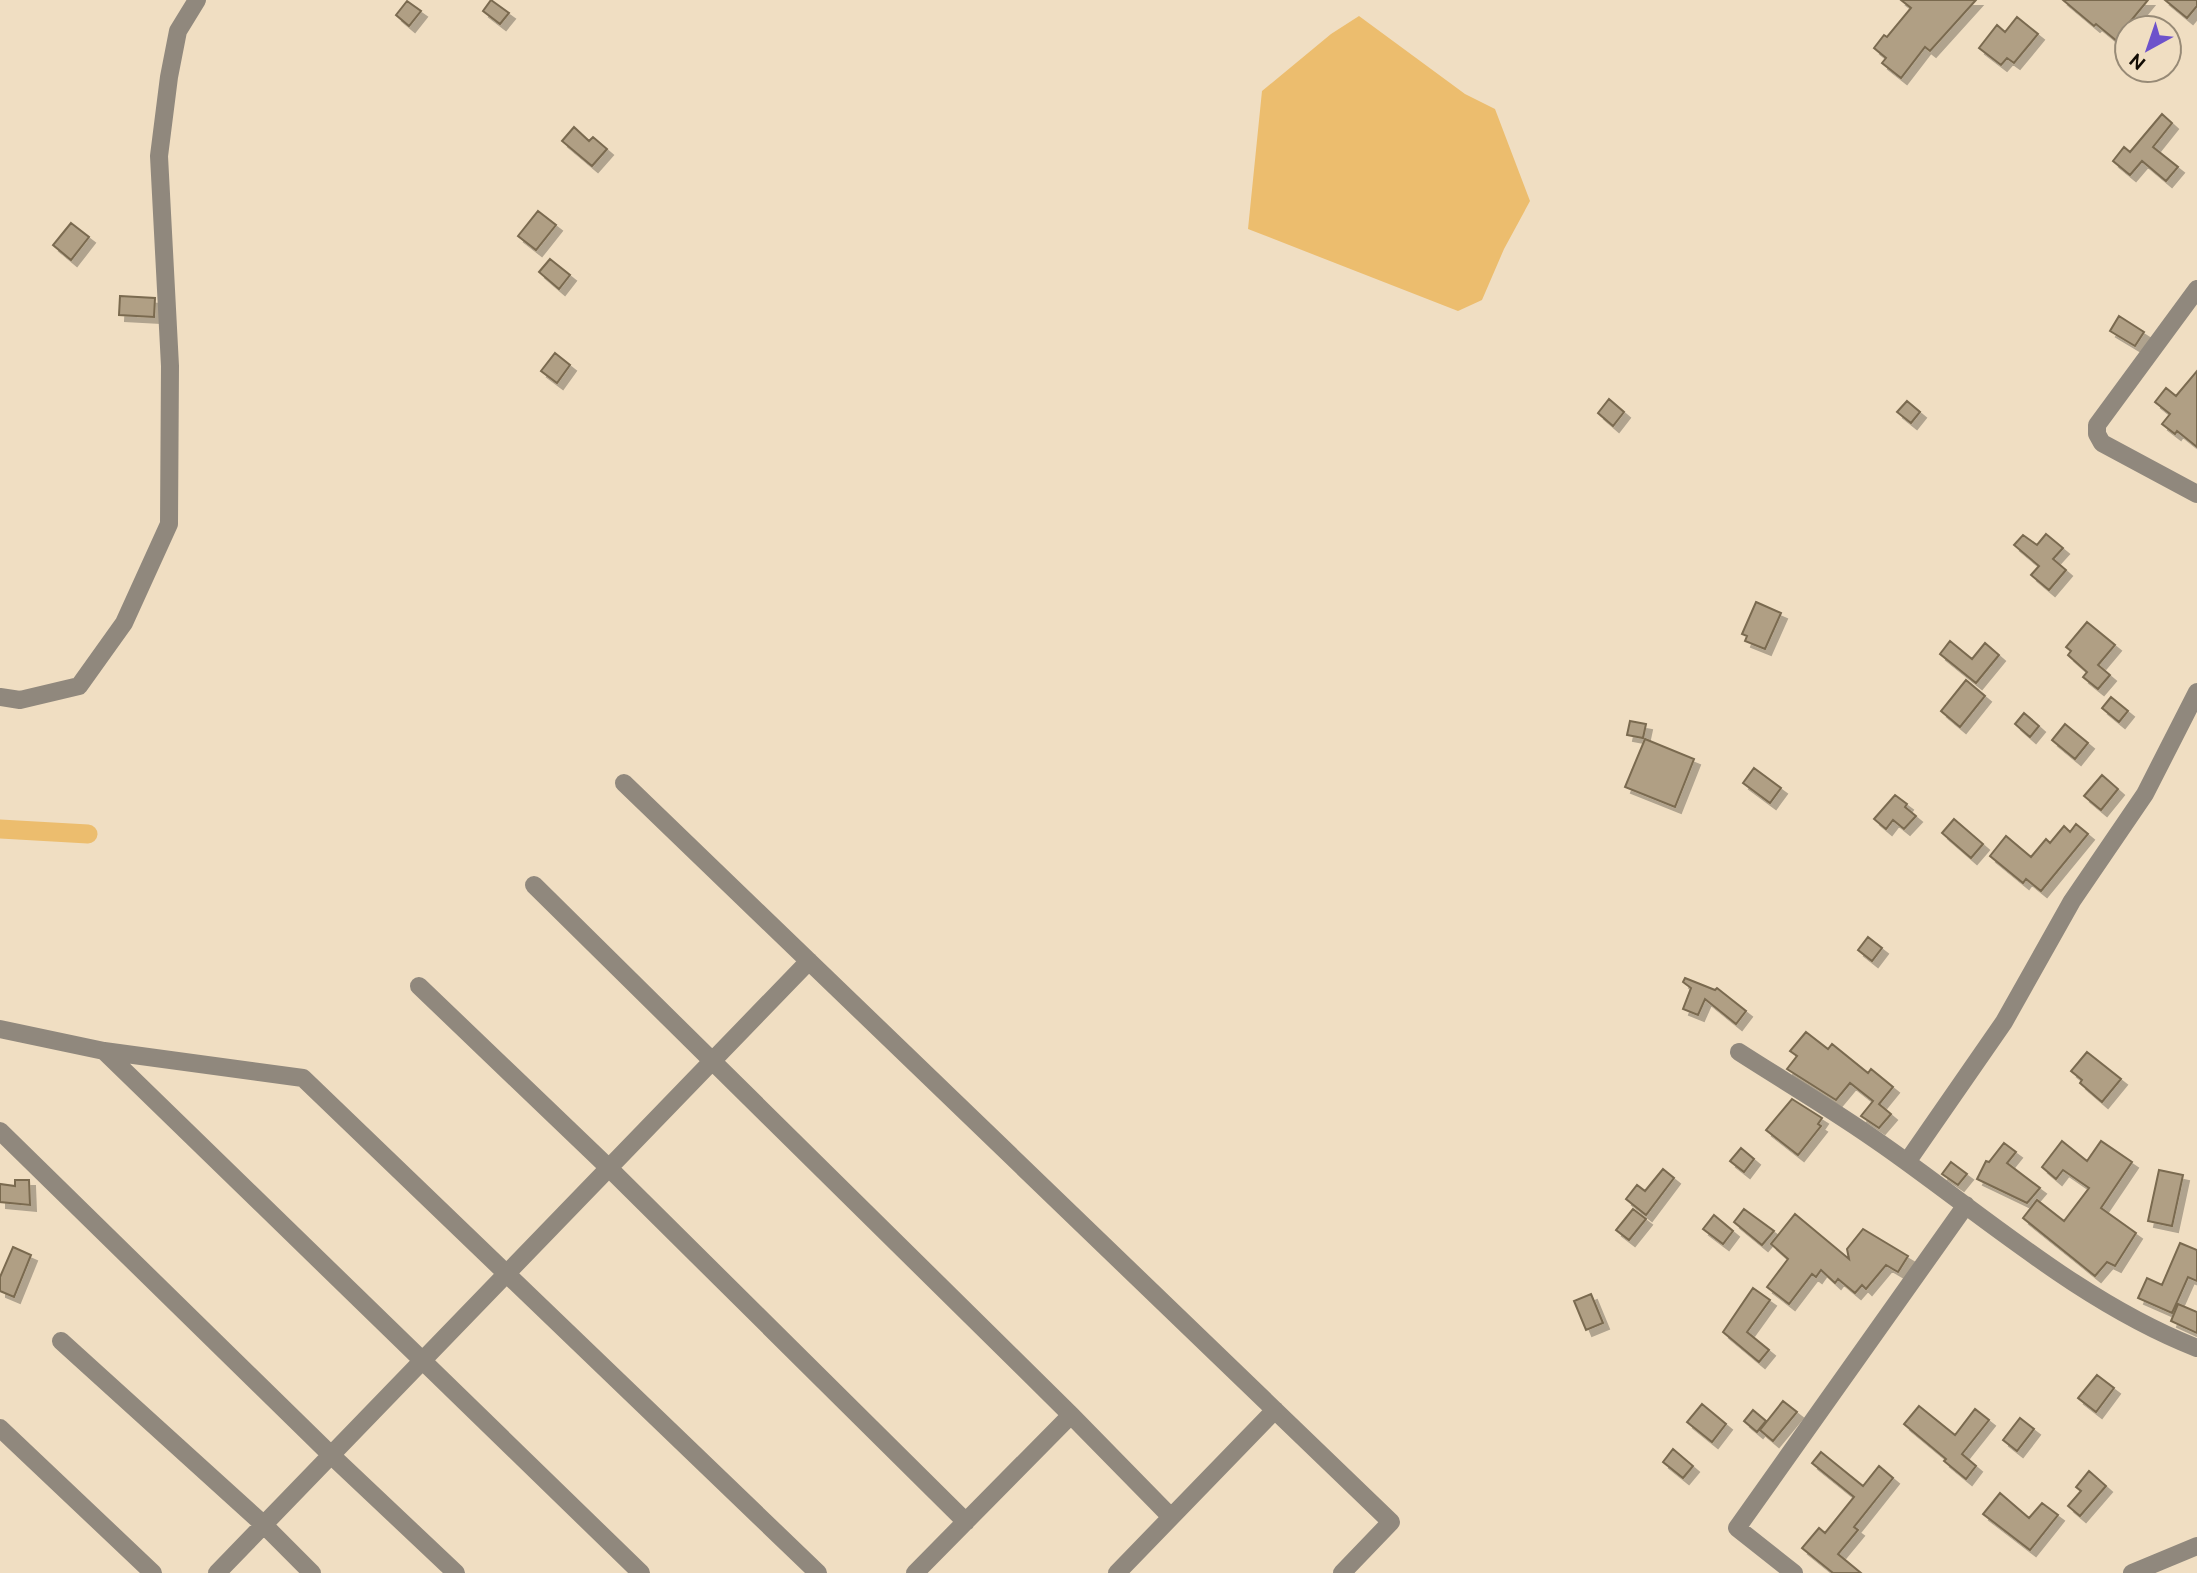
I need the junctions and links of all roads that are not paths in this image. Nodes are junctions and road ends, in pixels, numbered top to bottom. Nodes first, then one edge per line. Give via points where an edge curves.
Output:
1 (197, 0) edge
2 (2197, 289) edge
3 (2197, 494) edge
4 (2197, 692) edge
5 (0, 697) edge
6 (624, 783) dead end
7 (534, 885) dead end
8 (809, 961) junction
9 (419, 986) dead end
10 (0, 1029) edge
11 (104, 1051) junction
12 (1740, 1052) dead end
13 (712, 1062) junction
14 (0, 1131) edge
15 (1907, 1162) junction
16 (608, 1168) junction
17 (1966, 1205) junction
18 (505, 1275) junction
19 (61, 1341) dead end
20 (2197, 1348) edge
21 (421, 1362) junction
22 (1275, 1410) junction
23 (1071, 1415) junction
24 (0, 1428) edge
25 (331, 1455) junction
26 (1171, 1517) junction
27 (965, 1522) junction
28 (264, 1525) junction
29 (2197, 1546) edge
30 (153, 1573) edge
31 (217, 1573) edge
32 (312, 1573) edge
33 (456, 1573) edge
34 (640, 1573) edge
35 (818, 1573) edge
36 (915, 1573) edge
37 (1117, 1573) edge
38 (1342, 1573) edge
39 (1794, 1573) edge
40 (2132, 1573) edge

1 - 5 street via 178,31 159,156 170,366 169,524 124,623 79,686 20,700
2 - 3 street via 2097,425 2102,443
4 - 15 street via 2145,794 2072,901 2004,1022
6 - 8 street
7 - 13 street
8 - 13 street
8 - 22 street
9 - 16 street
10 - 11 street
11 - 18 street via 303,1079
11 - 21 street
12 - 15 street
13 - 16 street
13 - 23 street
14 - 25 street
15 - 17 street
16 - 18 street
16 - 27 street
17 - 20 street via 2104,1300
17 - 39 street via 1737,1528
18 - 21 street
18 - 35 street
19 - 28 street
21 - 25 street
21 - 34 street
22 - 26 street
22 - 38 street via 1391,1522
23 - 26 street
23 - 27 street
24 - 30 street
25 - 28 street
25 - 33 street
26 - 37 street
27 - 36 street
28 - 31 street
28 - 32 street
29 - 40 street

